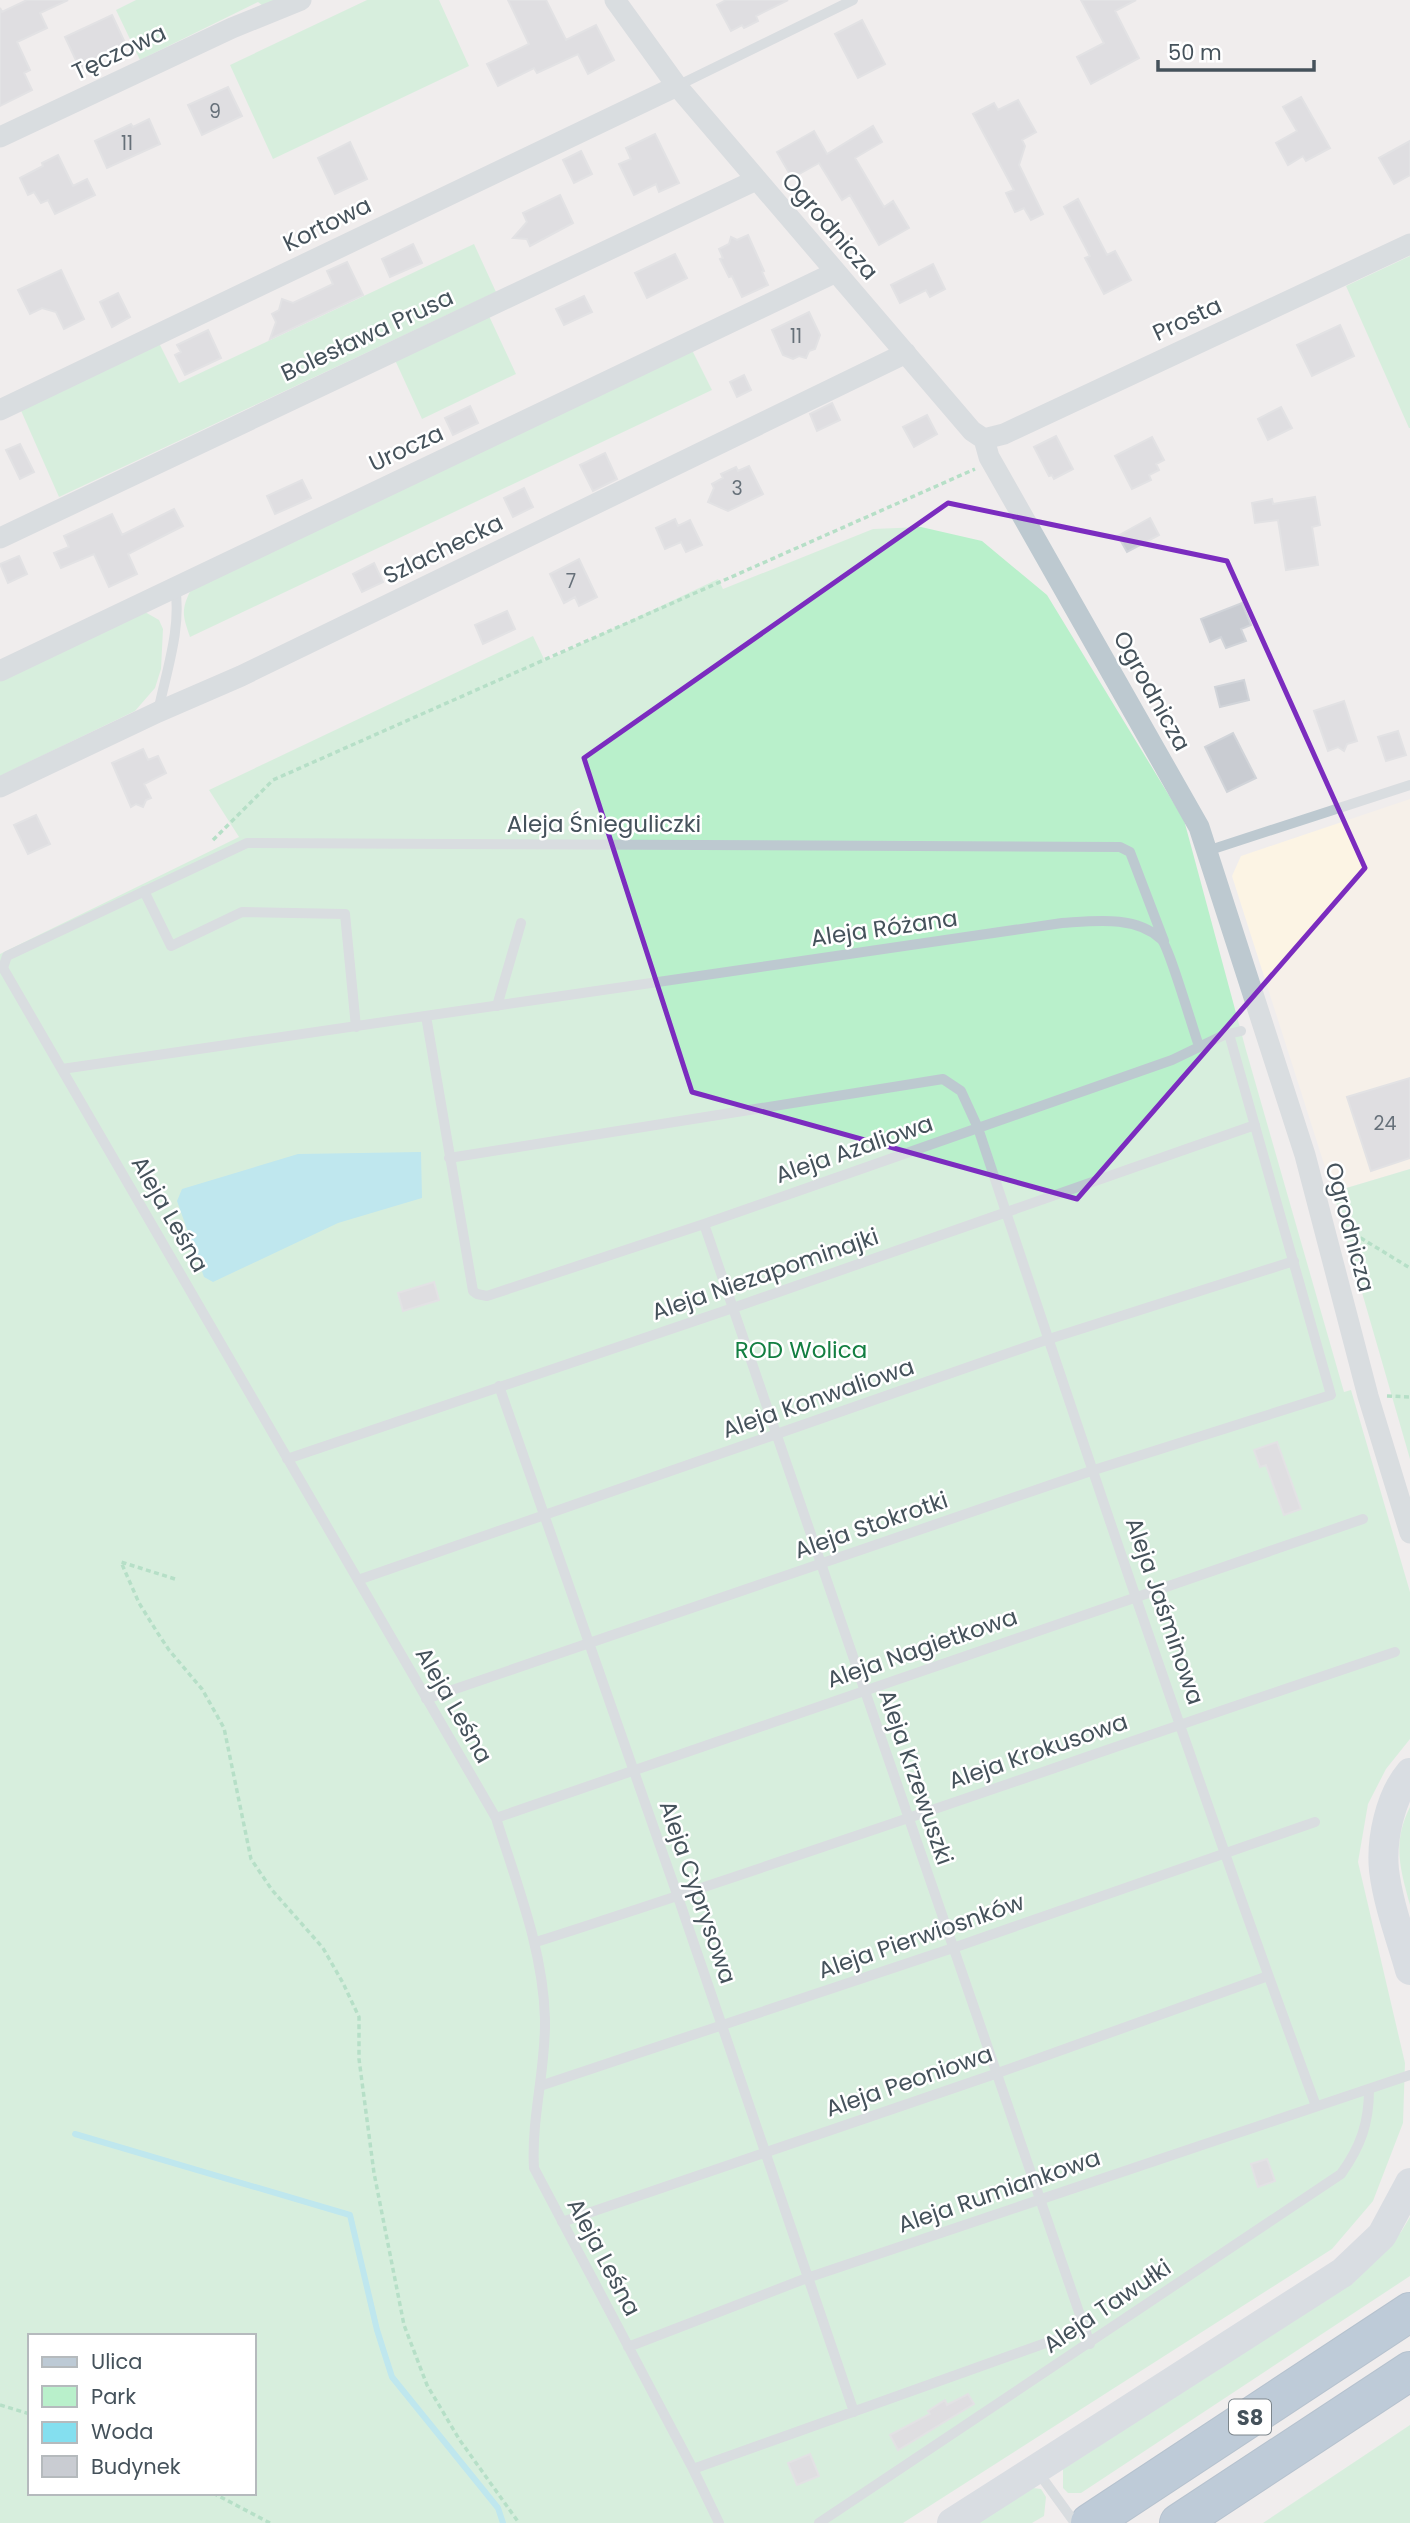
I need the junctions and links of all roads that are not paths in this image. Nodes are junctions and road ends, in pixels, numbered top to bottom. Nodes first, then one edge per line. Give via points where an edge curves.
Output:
1 (301, 0) edge
2 (615, 0) edge
3 (853, 0) edge
4 (677, 86) junction
5 (0, 137) edge
6 (755, 180) junction
7 (1410, 244) edge
8 (836, 272) junction
9 (906, 354) junction
10 (0, 410) edge
11 (985, 439) junction
12 (0, 538) edge
13 (175, 587) junction
14 (0, 671) edge
15 (158, 712) junction
16 (1410, 785) edge
17 (0, 787) edge
18 (1207, 851) junction
19 (144, 891) junction
20 (522, 923) dead end
21 (1164, 941) junction
22 (8, 956) joint
23 (497, 1006) junction
24 (426, 1016) junction
25 (356, 1027) junction
26 (1199, 1046) junction
27 (62, 1069) junction
28 (1255, 1125) junction
29 (978, 1128) junction
30 (449, 1158) junction
31 (1007, 1214) junction
32 (704, 1224) junction
33 (1294, 1261) junction
34 (733, 1308) junction
35 (1049, 1339) junction
36 (499, 1386) junction
37 (775, 1436) junction
38 (287, 1459) junction
39 (1094, 1470) junction
40 (545, 1515) junction
41 (1363, 1519) dead end
42 (1410, 1534) edge
43 (821, 1564) junction
44 (358, 1580) junction
45 (1137, 1597) junction
46 (590, 1644) junction
47 (1395, 1652) dead end
48 (864, 1691) junction
49 (426, 1699) junction
50 (1181, 1724) junction
51 (634, 1769) junction
52 (1410, 1773) edge
53 (496, 1818) junction
54 (908, 1819) junction
55 (1315, 1822) dead end
56 (1226, 1853) junction
57 (678, 1897) junction
58 (536, 1942) junction
59 (953, 1948) junction
60 (1410, 1970) edge
61 (1268, 1976) junction
62 (721, 2026) junction
63 (995, 2074) junction
64 (1410, 2075) edge
65 (540, 2086) junction
66 (1368, 2089) junction
67 (1316, 2106) junction
68 (766, 2152) junction
69 (1410, 2183) edge
70 (1039, 2199) junction
71 (562, 2222) junction
72 (807, 2278) junction
73 (1410, 2312) edge
74 (1085, 2329) junction
75 (1090, 2344) junction
76 (628, 2347) junction
77 (1410, 2371) edge
78 (854, 2412) junction
79 (693, 2469) junction
80 (1037, 2469) junction
81 (719, 2523) edge
82 (819, 2523) edge
83 (952, 2523) edge
84 (1075, 2523) edge
85 (1090, 2523) edge
86 (1179, 2523) edge

1 - 5 street, Tęczowa
2 - 4 street, Ogrodnicza
3 - 4 lane
4 - 6 street, Ogrodnicza
4 - 10 street, Kortowa
6 - 8 street, Ogrodnicza
6 - 12 street, Bolesława Prusa
7 - 11 street, Prosta
8 - 9 street, Ogrodnicza
8 - 13 street, Urocza
9 - 11 street, Ogrodnicza via 972,431
9 - 15 street, Szlachecka via 254,670
11 - 18 street, Ogrodnicza via 992,462 1193,816
13 - 14 street, Urocza
13 - 15 lane via 176,627
15 - 17 street, Szlachecka
16 - 18 lane
18 - 42 street, Ogrodnicza via 1305,1155 1368,1396
19 - 21 lane, Aleja Śnieguliczki via 247,843 1120,847 1130,852
19 - 22 lane, Aleja Śnieguliczki
19 - 25 lane via 171,946 242,912 345,914
20 - 23 lane
21 - 23 lane, Aleja Różana via 1145,928 1123,922 1062,923
21 - 26 lane
22 - 27 lane, Aleja Leśna via 3,968
23 - 24 lane, Aleja Różana
24 - 25 lane, Aleja Różana
24 - 30 lane
25 - 27 lane, Aleja Różana
26 - 28 lane, Aleja Azaliowa via 1235,1032
26 - 29 lane, Aleja Azaliowa via 1172,1060
27 - 38 lane, Aleja Leśna
28 - 31 lane, Aleja Niezapominajki
28 - 33 lane
29 - 30 lane, Aleja Jaśminowa via 961,1091 943,1079
29 - 31 lane, Aleja Jaśminowa
29 - 32 lane, Aleja Azaliowa
30 - 32 lane, Aleja Azaliowa via 477,1294 487,1296
31 - 34 lane, Aleja Niezapominajki
31 - 35 lane, Aleja Jaśminowa
32 - 34 lane, Aleja Krzewuszki
33 - 35 lane, Aleja Konwaliowa
33 - 39 lane, Aleja Stokrotki via 1331,1395
34 - 36 lane, Aleja Niezapominajki
34 - 37 lane, Aleja Krzewuszki
35 - 37 lane, Aleja Konwaliowa
35 - 39 lane, Aleja Jaśminowa
36 - 38 lane, Aleja Niezapominajki
36 - 40 lane, Aleja Cyprysowa
37 - 40 lane, Aleja Konwaliowa
37 - 43 lane, Aleja Krzewuszki
38 - 44 lane, Aleja Leśna
39 - 43 lane, Aleja Stokrotki
39 - 45 lane, Aleja Jaśminowa
40 - 44 lane, Aleja Konwaliowa
40 - 46 lane, Aleja Cyprysowa
41 - 45 lane, Aleja Nagietkowa
43 - 46 lane, Aleja Stokrotki
43 - 48 lane, Aleja Krzewuszki
44 - 49 lane, Aleja Leśna
45 - 48 lane, Aleja Nagietkowa
45 - 50 lane, Aleja Jaśminowa
46 - 49 lane, Aleja Stokrotki
46 - 51 lane, Aleja Cyprysowa
47 - 50 lane, Aleja Krokusowa
48 - 51 lane, Aleja Nagietkowa
48 - 54 lane, Aleja Krzewuszki
49 - 53 lane, Aleja Leśna
50 - 54 lane, Aleja Krokusowa
50 - 56 lane, Aleja Jaśminowa
51 - 53 lane, Aleja Nagietkowa
51 - 57 lane, Aleja Cyprysowa
52 - 60 street via 1401,1784 1387,1825 1384,1870
53 - 58 lane, Aleja Leśna
54 - 57 lane, Aleja Krokusowa
54 - 59 lane, Aleja Krzewuszki
55 - 56 lane, Aleja Pierwiosnków
56 - 59 lane, Aleja Pierwiosnków
56 - 61 lane, Aleja Jaśminowa
57 - 58 lane, Aleja Krokusowa
57 - 62 lane, Aleja Cyprysowa
58 - 65 lane, Aleja Leśna via 544,1985
59 - 62 lane, Aleja Pierwiosnków
59 - 63 lane, Aleja Krzewuszki
61 - 63 lane, Aleja Peoniowa
61 - 67 lane, Aleja Jaśminowa
62 - 65 lane, Aleja Pierwiosnków
62 - 68 lane, Aleja Cyprysowa
63 - 68 lane, Aleja Peoniowa
63 - 70 lane, Aleja Krzewuszki
64 - 66 lane, Aleja Rumiankowa
65 - 71 lane, Aleja Leśna via 534,2168
66 - 67 lane, Aleja Rumiankowa
66 - 75 lane, Aleja Tawułki via 1366,2131 1341,2174
67 - 70 lane, Aleja Rumiankowa
68 - 71 lane, Aleja Peoniowa
68 - 72 lane, Aleja Cyprysowa
69 - 80 street via 1382,2235 1342,2273
70 - 72 lane, Aleja Rumiankowa
70 - 74 lane, Aleja Krzewuszki
71 - 76 lane, Aleja Leśna
72 - 76 lane, Aleja Rumiankowa
72 - 78 lane, Aleja Cyprysowa
73 - 85 highway, S8
74 - 75 lane, Aleja Krzewuszki
74 - 78 lane
75 - 82 lane, Aleja Tawułki
76 - 79 lane, Aleja Leśna
77 - 86 highway, S8
78 - 79 lane
79 - 81 lane, Aleja Leśna
80 - 83 street
80 - 84 lane

